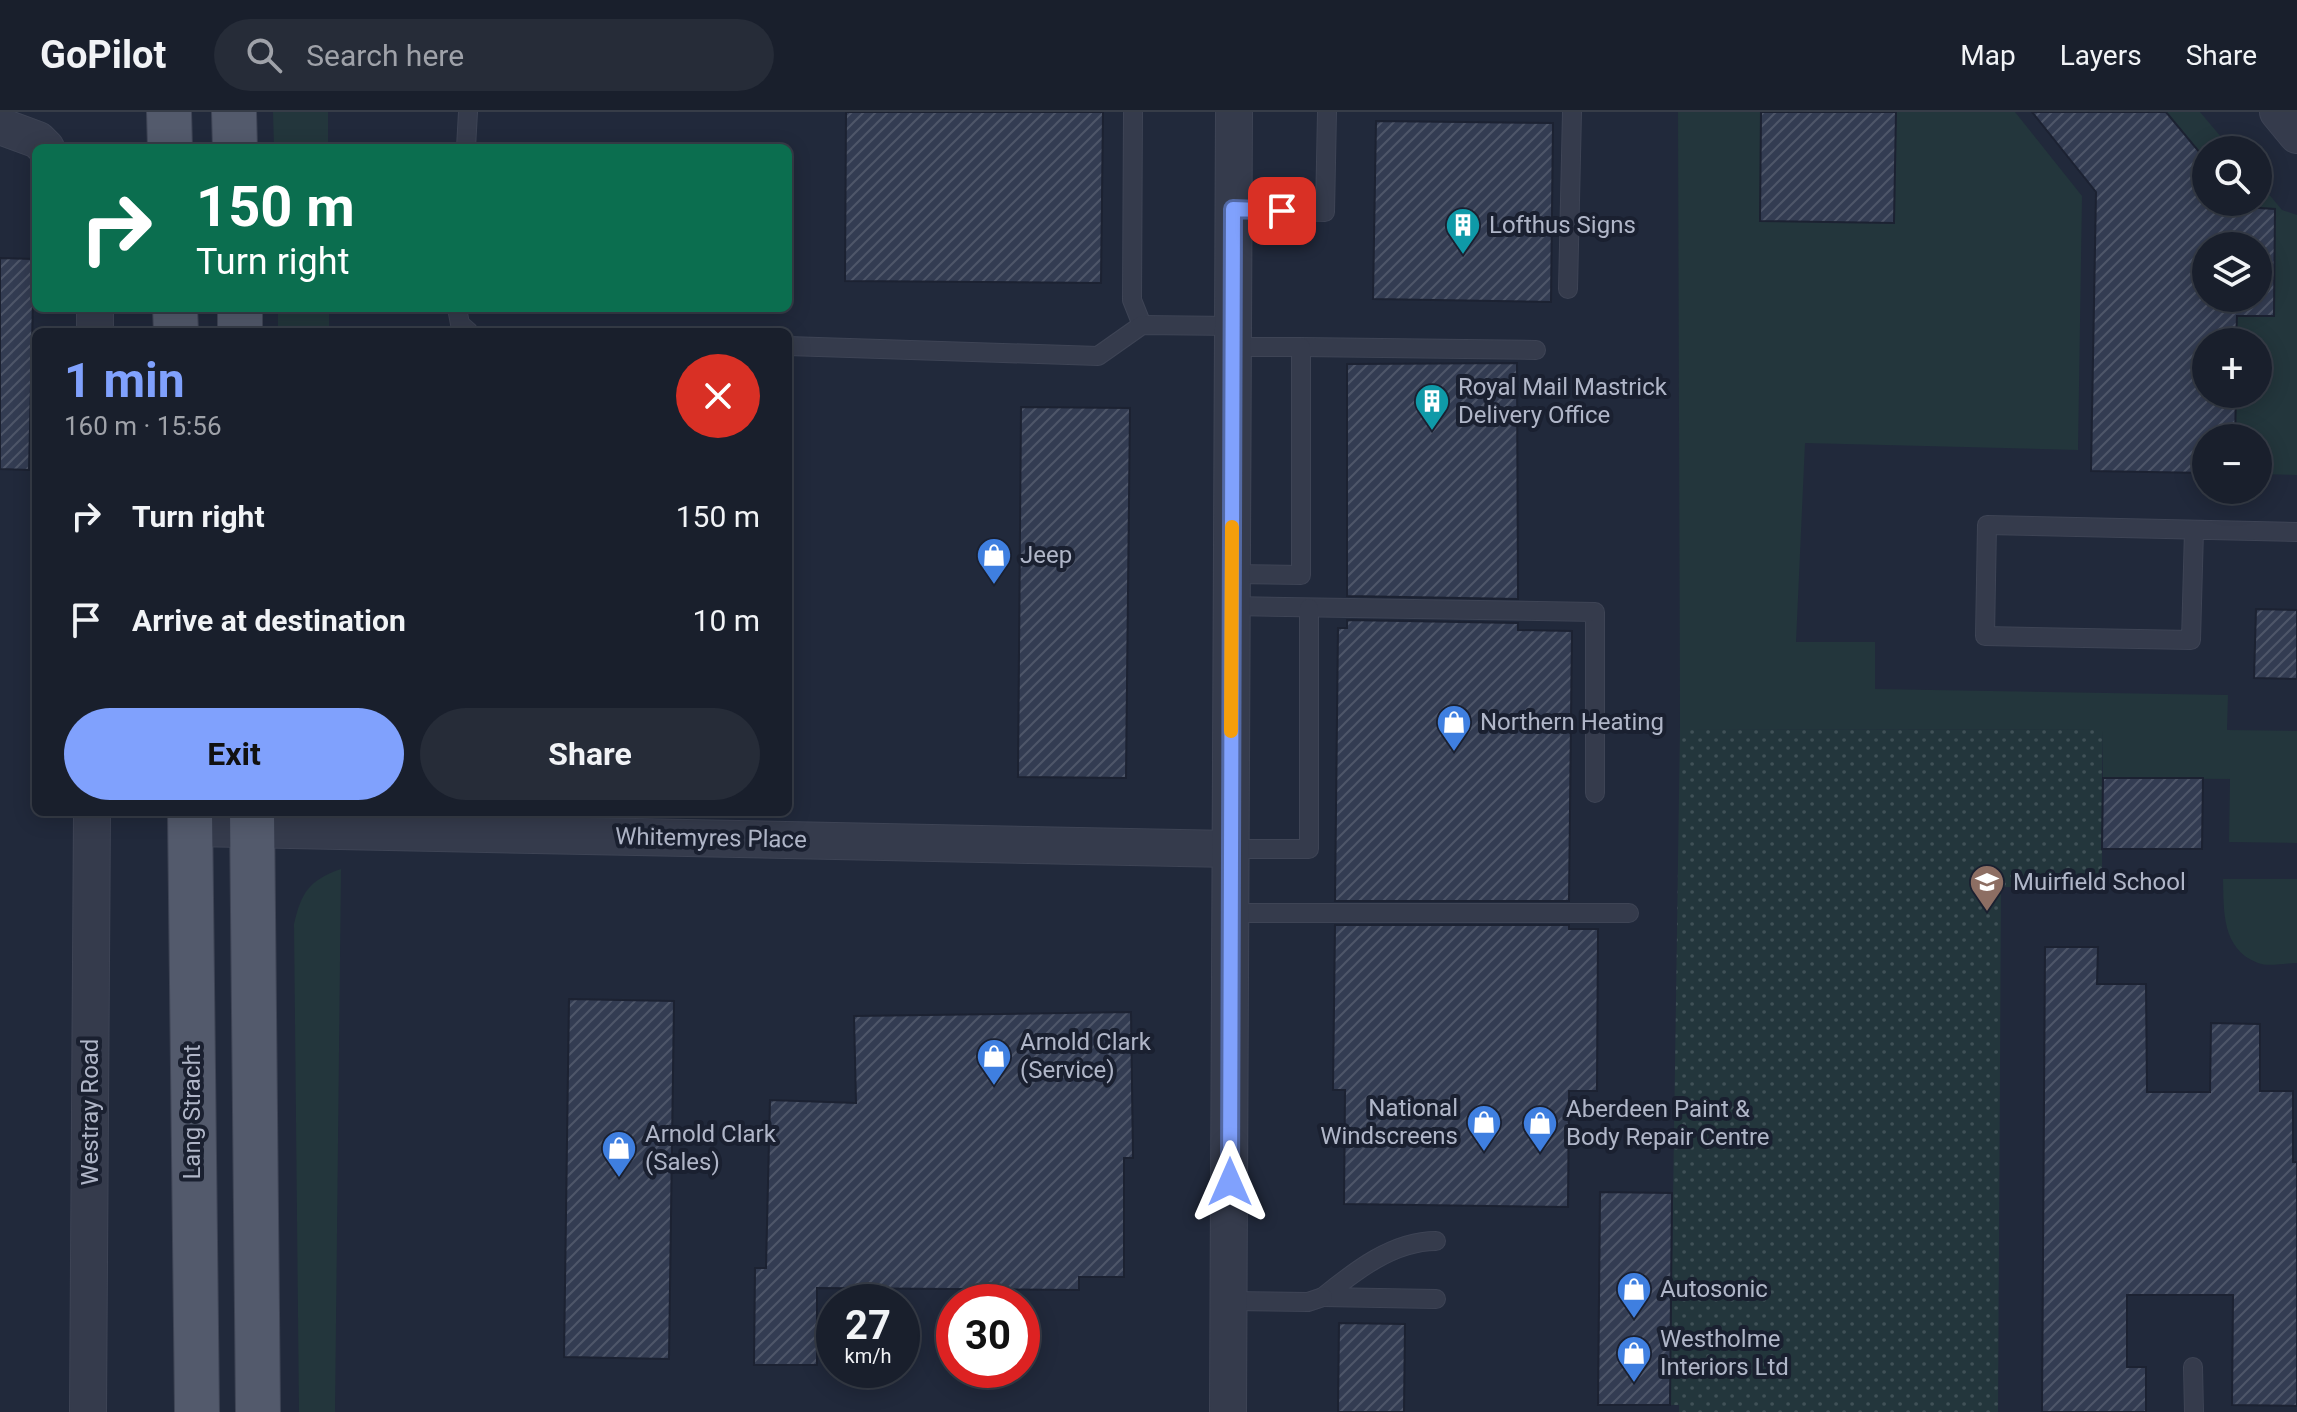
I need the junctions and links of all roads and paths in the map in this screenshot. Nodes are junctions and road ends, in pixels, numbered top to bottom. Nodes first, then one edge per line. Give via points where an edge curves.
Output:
1 (169, 112) edge
2 (234, 112) edge
3 (468, 112) edge
4 (1133, 112) edge
5 (1234, 112) edge
6 (1327, 112) edge
7 (1572, 112) edge
8 (2278, 112) edge
9 (0, 126) edge
10 (2297, 135) edge
11 (42, 144) edge
12 (170, 144) edge
13 (235, 144) edge
14 (466, 144) edge
15 (1233, 209) junction
16 (1568, 289) dead end
17 (1142, 325) junction
18 (1233, 336) junction
19 (792, 346) edge
20 (1301, 347) junction
21 (1536, 350) dead end
22 (2194, 530) junction
23 (2297, 532) edge
24 (1232, 590) junction
25 (1309, 608) junction
26 (1595, 793) dead end
27 (92, 816) edge
28 (191, 820) edge
29 (252, 820) edge
30 (1231, 849) junction
31 (1231, 913) junction
32 (1629, 913) dead end
33 (1436, 1241) dead end
34 (1323, 1297) junction
35 (1436, 1299) dead end
36 (1229, 1301) junction
37 (2193, 1367) dead end
38 (88, 1412) edge
39 (197, 1412) edge
40 (258, 1412) edge
41 (1228, 1412) edge
42 (2194, 1412) edge

1 - 12 main road
2 - 13 main road
3 - 14 lane
4 - 17 lane via 1132,300
5 - 15 street
6 - 15 lane via 1325,212
7 - 16 lane
8 - 10 street
9 - 11 street
15 - 18 street
17 - 18 lane
17 - 19 lane via 1098,356
18 - 20 lane
18 - 24 street
20 - 21 lane
20 - 24 lane via 1301,575
22 - 22 lane via 1987,525 1985,636 2191,640
22 - 23 lane
24 - 25 lane
24 - 30 street
25 - 26 lane via 1595,612
25 - 30 lane via 1309,849
27 - 38 street, Westray Road
28 - 29 street, Whitemyres Place
28 - 39 main road, Lang Stracht
29 - 30 street, Whitemyres Place
29 - 40 main road
30 - 31 street
31 - 32 lane
31 - 36 street
33 - 34 lane via 1420,1241 1360,1266
34 - 35 lane
34 - 36 lane via 1308,1302
36 - 41 street
37 - 42 lane

